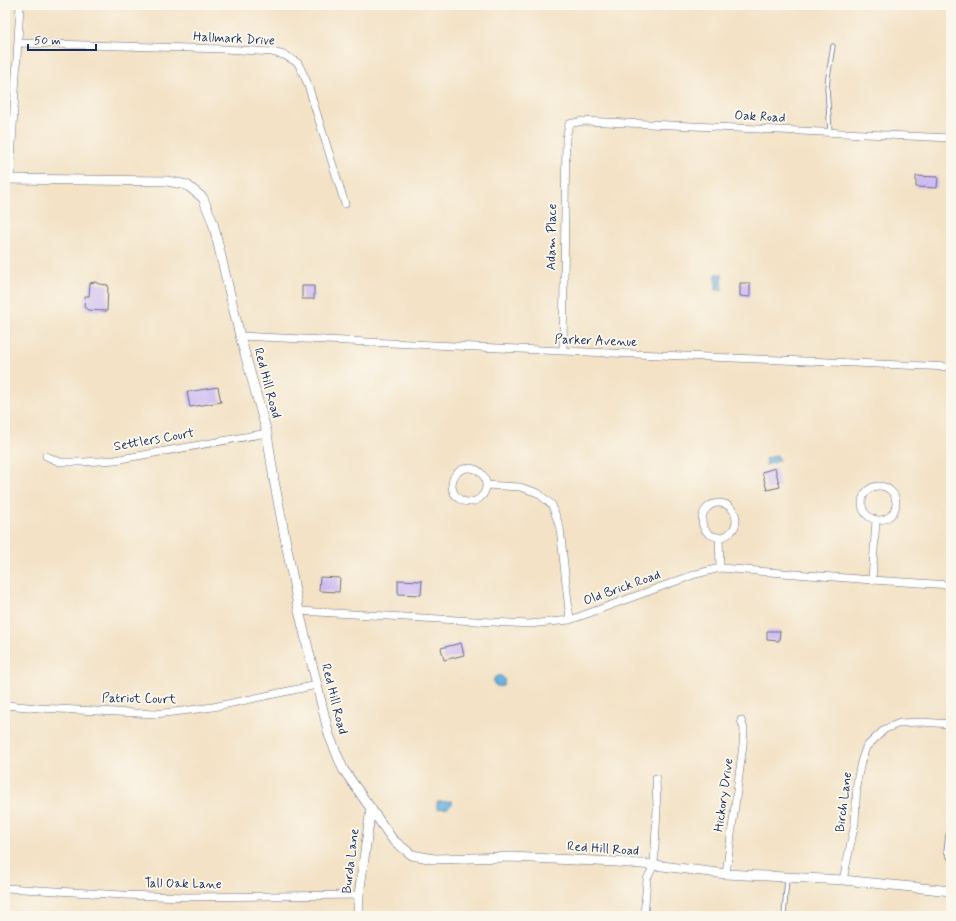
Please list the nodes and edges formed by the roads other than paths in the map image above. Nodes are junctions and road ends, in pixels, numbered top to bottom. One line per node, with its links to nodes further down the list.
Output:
1 (20, 5): 2 (street)
2 (18, 43): 7 (street); 8 (street, Hallmark Drive)
3 (833, 46): 5 (lane)
4 (569, 124): 5 (street, Oak Road); 10 (street, Adam Place)
5 (830, 132): 6 (street, Oak Road)
6 (951, 138)
7 (8, 179): 9 (street, Red Hill Road)
8 (345, 204)
9 (240, 336): 10 (street, Parker Avenue); 12 (street, Red Hill Road)
10 (562, 352): 11 (street, Parker Avenue)
11 (951, 367)
12 (267, 433): 13 (street, Settlers Court); 20 (street, Red Hill Road)
13 (46, 456)
14 (486, 485): 14 (street); 21 (street)
15 (876, 520): 15 (street); 18 (street)
16 (720, 537): 16 (street); 17 (street)
17 (720, 568): 18 (street, Old Brick Road); 21 (street, Old Brick Road)
18 (872, 580): 19 (street, Old Brick Road)
19 (951, 585)
20 (299, 611): 21 (street, Old Brick Road); 22 (street, Red Hill Road)
21 (570, 620)
22 (317, 685): 23 (street, Patriot Court); 27 (street, Red Hill Road)
23 (5, 705)
24 (741, 720): 31 (street, Hickory Drive)
25 (951, 724): 33 (street, Birch Lane)
26 (656, 778): 30 (street)
27 (371, 808): 30 (street, Red Hill Road); 36 (street, Burda Lane)
28 (948, 835): 29 (lane)
29 (951, 860)
30 (654, 865): 31 (street, Red Hill Road); 38 (street)
31 (726, 874): 32 (street, Red Hill Road)
32 (787, 877): 33 (street, Red Hill Road); 39 (lane)
33 (843, 880): 35 (street, Red Hill Road)
34 (6, 888): 36 (street, Tall Oak Lane)
35 (951, 891)
36 (359, 894): 37 (street, Burda Lane)
37 (358, 916)
38 (644, 916)
39 (784, 916)

